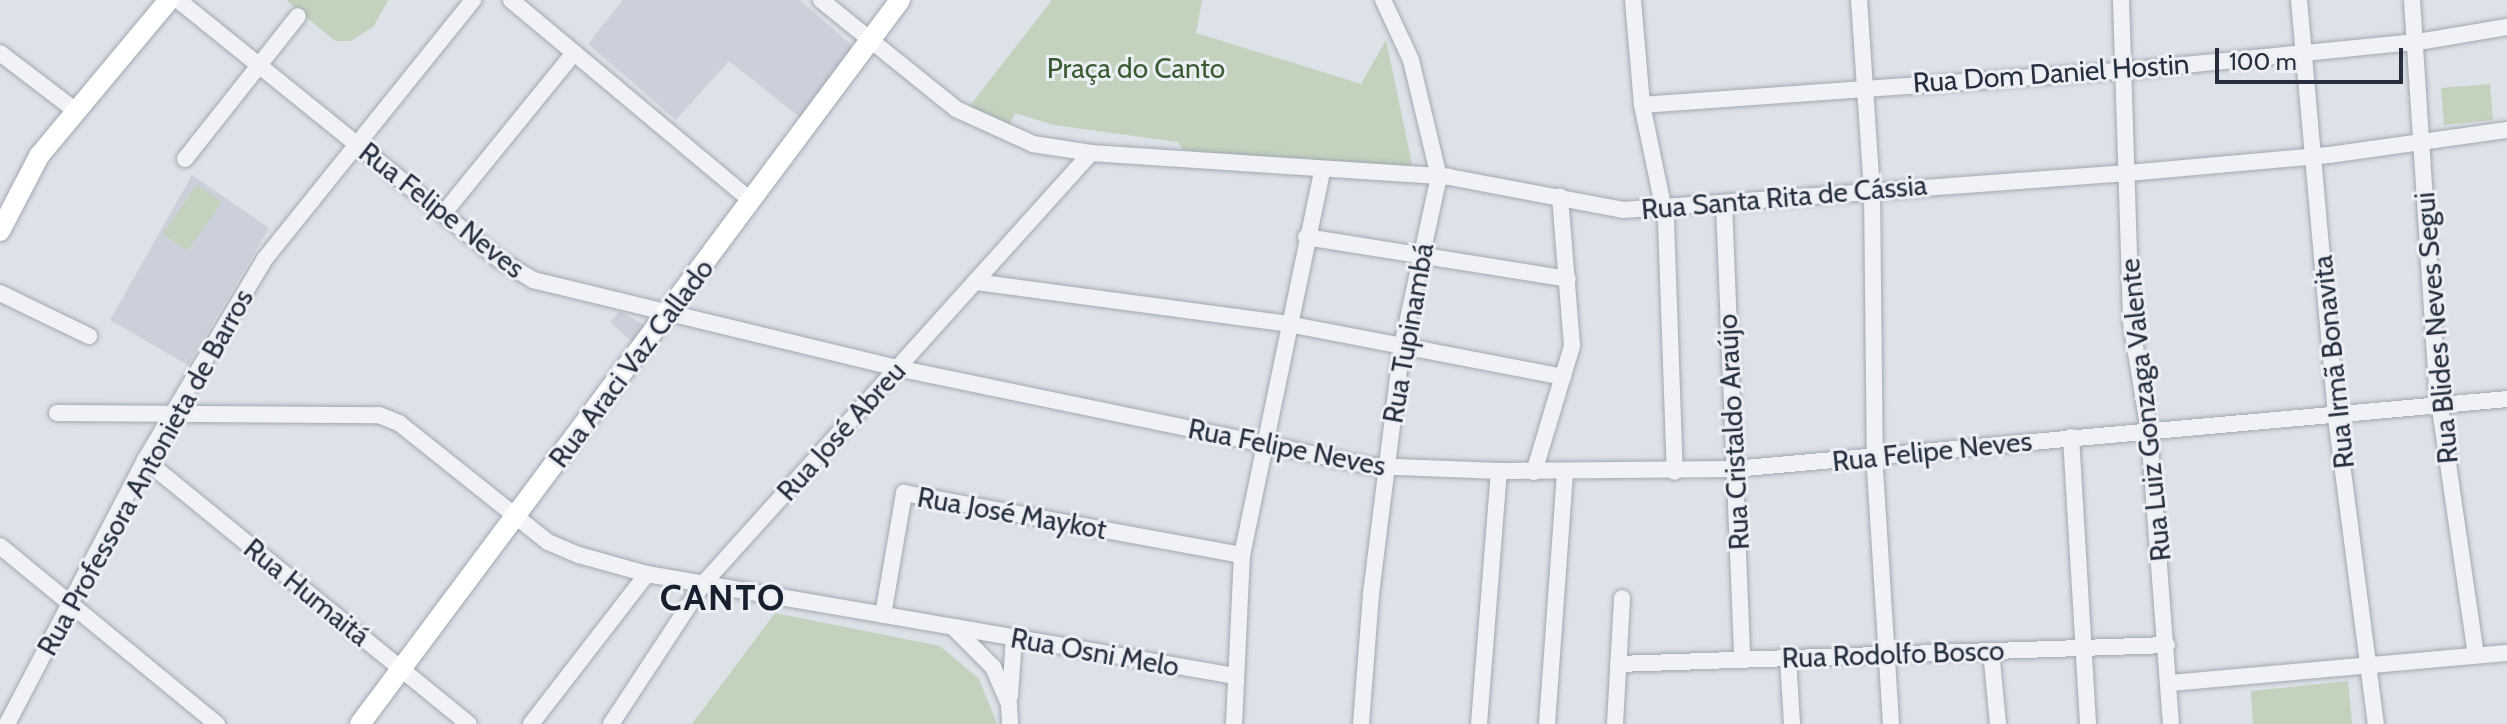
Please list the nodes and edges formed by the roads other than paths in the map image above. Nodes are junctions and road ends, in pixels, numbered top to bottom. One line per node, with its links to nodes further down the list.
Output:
1 (169, 0): 24 (main road)
2 (178, 0): 20 (street, Rua Felipe Neves)
3 (473, 0): 27 (street, Rua Professora Antonieta de Barros)
4 (511, 0): 19 (street)
5 (821, 0): 15 (street, Rua Santa Rita de Cássia)
6 (900, 0): 15 (main road, Rua Araci Vaz Callado)
7 (1383, 0): 33 (street, Rua Tupinambá)
8 (1633, 0): 23 (street)
9 (1859, 0): 22 (street)
10 (2121, 0): 21 (street, Rua Luiz Gonzaga Valente)
11 (2299, 0): 17 (street, Rua Irmã Bonavita)
12 (2412, 0): 16 (street, Rua Blides Neves Segui)
13 (298, 16): 20 (street)
14 (2507, 27): 16 (street, Rua Dom Daniel Hostin)
15 (869, 41): 28 (street, Rua Santa Rita de Cássia); 36 (main road, Rua Araci Vaz Callado)
16 (2416, 41): 17 (street, Rua Dom Daniel Hostin); 26 (street, Rua Blides Neves Segui)
17 (2304, 51): 21 (street, Rua Dom Daniel Hostin); 29 (street, Rua Irmã Bonavita)
18 (0, 53): 24 (street)
19 (574, 53): 36 (street); 39 (street)
20 (259, 65): 27 (street, Rua Felipe Neves); 30 (street)
21 (2122, 71): 22 (street, Rua Dom Daniel Hostin); 32 (street, Rua Luiz Gonzaga Valente)
22 (1864, 88): 23 (street, Rua Dom Daniel Hostin); 34 (street)
23 (1642, 105): 38 (street)
24 (76, 111): 40 (main road)
25 (2507, 130): 26 (street, Rua Santa Rita de Cássia)
26 (2424, 141): 29 (street, Rua Santa Rita de Cássia); 53 (street, Rua Blides Neves Segui)
27 (355, 143): 39 (street, Rua Felipe Neves); 54 (street, Rua Professora Antonieta de Barros)
28 (1091, 153): 31 (street, Rua Santa Rita de Cássia); 44 (street, Rua José Abreu)
29 (2310, 154): 32 (street, Rua Santa Rita de Cássia); 55 (street, Rua Irmã Bonavita)
30 (185, 159)
31 (1322, 171): 33 (street, Rua Santa Rita de Cássia); 41 (street)
32 (2128, 173): 34 (street, Rua Santa Rita de Cássia); 57 (street, Rua Luiz Gonzaga Valente)
33 (1439, 177): 35 (street, Rua Santa Rita de Cássia); 42 (street, Rua Tupinambá)
34 (1872, 189): 37 (street, Rua Santa Rita de Cássia); 60 (street)
35 (1560, 196): 38 (street, Rua Santa Rita de Cássia); 43 (street)
36 (750, 200): 46 (main road, Rua Araci Vaz Callado)
37 (1724, 204): 38 (street, Rua Santa Rita de Cássia); 63 (street, Rua Cristaldo Araújo)
38 (1661, 208): 67 (street)
39 (443, 214): 46 (street, Rua Felipe Neves)
40 (0, 231)
41 (1306, 237): 42 (street); 47 (street)
42 (1422, 252): 43 (street); 49 (street, Rua Tupinambá)
43 (1568, 279): 51 (street)
44 (975, 282): 47 (street); 50 (street, Rua José Abreu)
45 (0, 293): 48 (street)
46 (670, 313): 50 (street, Rua Felipe Neves); 68 (main road, Rua Araci Vaz Callado)
47 (1288, 324): 49 (street); 59 (street)
48 (89, 336)
49 (1402, 346): 51 (street); 62 (street, Rua Tupinambá)
50 (897, 368): 59 (street, Rua Felipe Neves); 72 (street, Rua José Abreu)
51 (1563, 377): 65 (street)
52 (2507, 399): 53 (street, Rua Felipe Neves)
53 (2442, 408): 55 (street, Rua Felipe Neves); 83 (street, Rua Blides Neves Segui)
54 (175, 411): 56 (street, Rua Osni Melo); 61 (street, Rua Professora Antonieta de Barros); 68 (street, Rua Osni Melo)
55 (2336, 412): 57 (street, Rua Felipe Neves); 86 (street, Rua Irmã Bonavita)
56 (57, 413)
57 (2149, 432): 58 (street, Rua Felipe Neves); 78 (street, Rua Luiz Gonzaga Valente)
58 (2071, 437): 60 (street, Rua Felipe Neves); 79 (street)
59 (1262, 443): 62 (street, Rua Felipe Neves); 70 (street)
60 (1875, 456): 63 (street, Rua Felipe Neves); 82 (street)
61 (145, 460): 74 (street, Rua Professora Antonieta de Barros); 88 (street, Rua Humaitá)
62 (1386, 468): 64 (street, Rua Felipe Neves); 100 (street, Rua Tupinambá)
63 (1734, 469): 67 (street, Rua Felipe Neves); 85 (street, Rua Cristaldo Araújo)
64 (1499, 471): 65 (street, Rua Felipe Neves); 101 (street)
65 (1534, 472): 66 (street, Rua Felipe Neves)
66 (1565, 472): 67 (street, Rua Felipe Neves); 102 (street)
67 (1675, 472)
68 (515, 516): 71 (street, Rua Osni Melo); 88 (main road, Rua Araci Vaz Callado)
69 (0, 546): 74 (street)
70 (1242, 555): 75 (street, Rua José Maykot); 89 (street)
71 (647, 574): 72 (street, Rua Osni Melo); 96 (street)
72 (703, 584): 75 (street, Rua Osni Melo); 97 (street, Rua José Abreu)
73 (1622, 598): 87 (street)
74 (70, 603): 92 (street, Rua Professora Antonieta de Barros); 93 (street)
75 (883, 615): 76 (street, Rua Osni Melo)
76 (953, 627): 77 (street, Rua Osni Melo); 91 (street)
77 (1014, 638): 89 (street, Rua Osni Melo); 91 (street)
78 (2167, 645): 79 (street, Rua Rodolfo Bosco); 90 (street, Rua Luiz Gonzaga Valente)
79 (2083, 647): 80 (street, Rua Rodolfo Bosco); 107 (street)
80 (1991, 651): 82 (street, Rua Rodolfo Bosco); 106 (street)
81 (2507, 653): 83 (street)
82 (1886, 655): 84 (street, Rua Rodolfo Bosco); 105 (street)
83 (2476, 655): 86 (street)
84 (1788, 658): 85 (street, Rua Rodolfo Bosco); 104 (street)
85 (1742, 660): 87 (street, Rua Rodolfo Bosco)
86 (2371, 663): 90 (street); 109 (street, Rua Irmã Bonavita)
87 (1618, 664): 103 (street)
88 (402, 669): 94 (main road, Rua Araci Vaz Callado); 95 (street, Rua Humaitá)
89 (1236, 676): 99 (street)
90 (2170, 683): 108 (street, Rua Luiz Gonzaga Valente)
91 (1009, 704): 98 (street)
92 (7, 724)
93 (217, 724)
94 (360, 724)
95 (469, 724)
96 (531, 724)
97 (611, 724)
98 (1010, 724)
99 (1234, 724)
100 (1361, 724)
101 (1479, 724)
102 (1547, 724)
103 (1615, 724)
104 (1792, 724)
105 (1891, 724)
106 (1998, 724)
107 (2088, 724)
108 (2171, 724)
109 (2376, 724)

